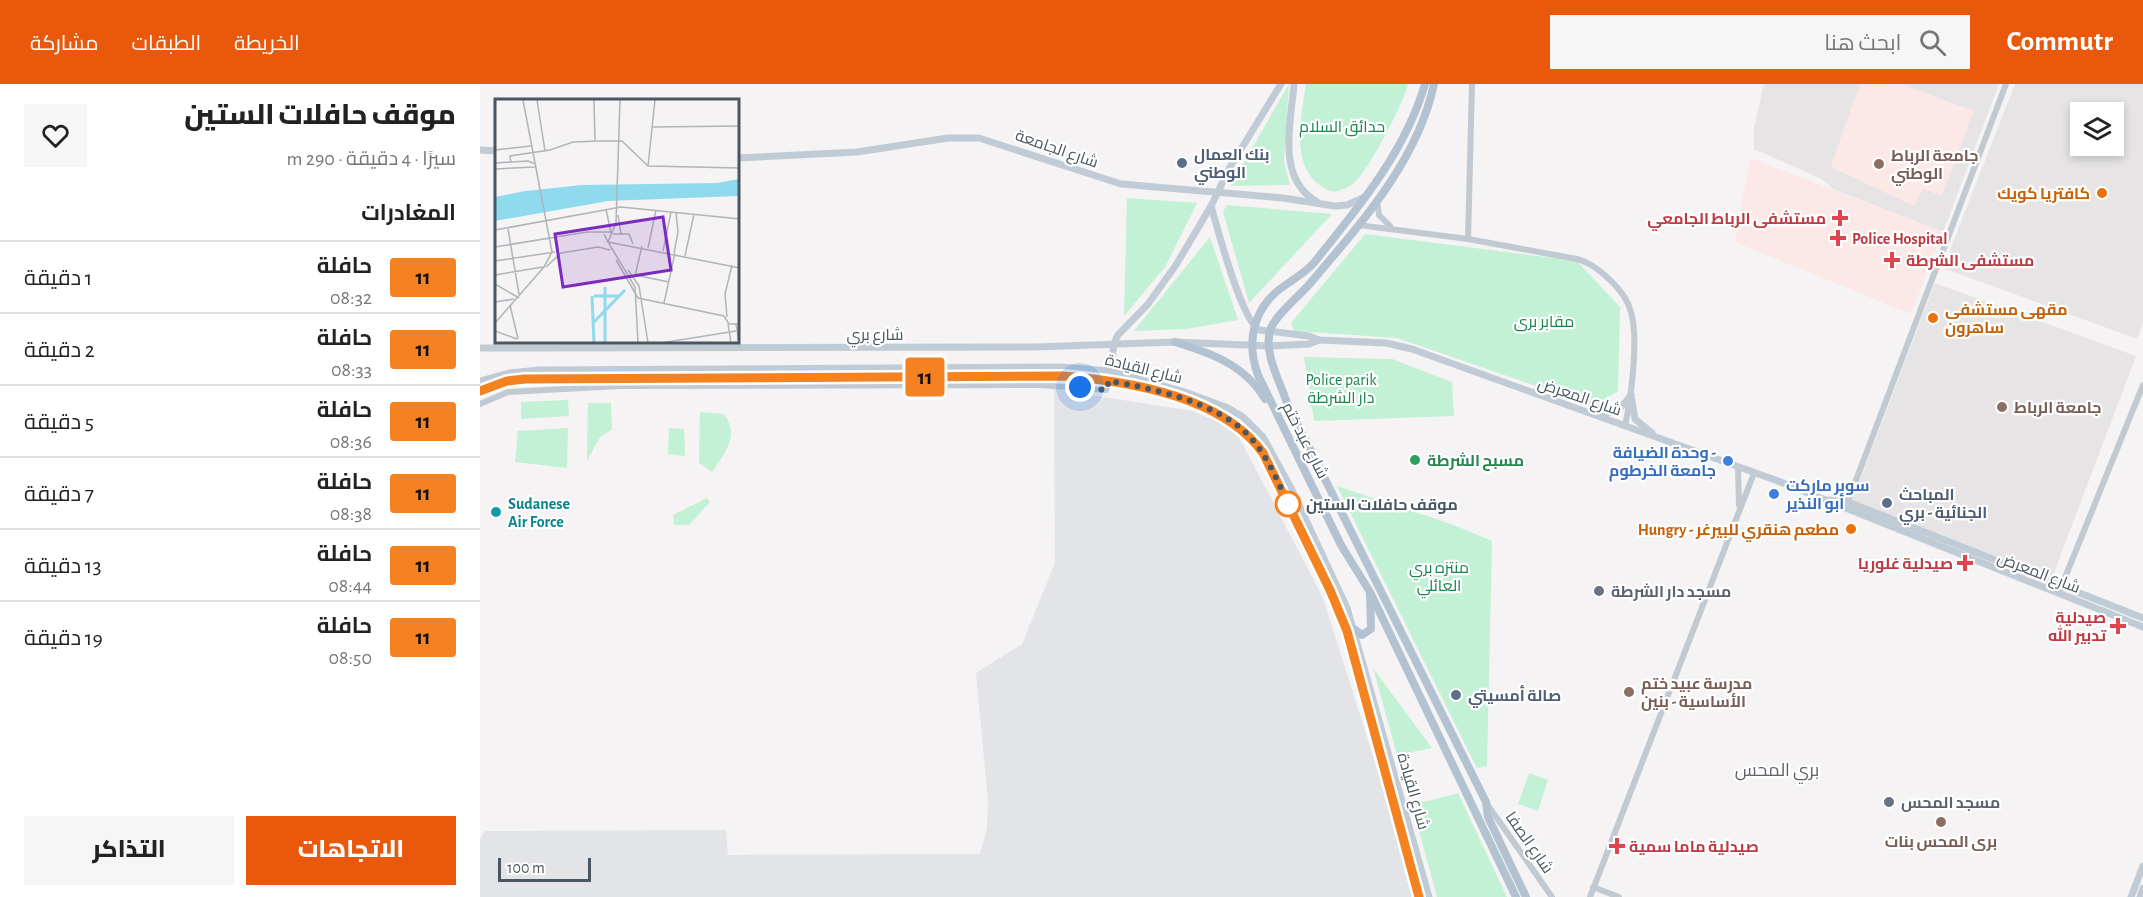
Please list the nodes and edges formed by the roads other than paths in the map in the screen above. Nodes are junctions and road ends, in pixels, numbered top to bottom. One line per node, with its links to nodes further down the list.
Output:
1 (1281, 84): 10 (main road)
2 (1294, 84): 13 (main road)
3 (1425, 84): 11 (main road, شارع عبد ختم)
4 (1434, 84): 12 (main road)
5 (1472, 84): 17 (street)
6 (2006, 84): 42 (street)
7 (480, 150): 8 (main road)
8 (495, 151)
9 (740, 158): 10 (main road, شارع الجامعة)
10 (1217, 194): 13 (main road, شارع الجامعة); 14 (main road)
11 (1365, 197): 13 (main road, شارع الجامعة); 18 (main road, شارع عبد ختم)
12 (1377, 199): 15 (main road); 16 (street)
13 (1320, 204)
14 (1211, 206): 18 (main road); 22 (main road)
15 (1358, 225): 16 (street); 19 (main road)
16 (1394, 228): 17 (street)
17 (1468, 239): 33 (street)
18 (1253, 326): 19 (main road, شارع المعرض); 23 (main road, شارع عبد ختم)
19 (1270, 333): 20 (main road, شارع المعرض); 24 (main road, شارع عبد ختم)
20 (1319, 340): 24 (main road, شارع المعرض); 35 (main road, شارع المعرض)
21 (1175, 342): 22 (main road, شارع بري); 23 (main road, شارع بري); 36 (main road)
22 (1114, 343): 25 (main road, شارع بري); 27 (main road)
23 (1251, 344): 24 (main road, شارع بري); 36 (main road, شارع عبد ختم)
24 (1269, 346): 52 (main road, شارع عبد ختم)
25 (480, 348)
26 (648, 368): 27 (main road, شارع القيادة); 28 (main road, شارع القيادة); 30 (street)
27 (1110, 371): 29 (main road); 49 (main road, شارع القيادة)
28 (480, 381)
29 (1109, 381): 30 (main road, شارع القيادة); 30 (street, شارع القيادة); 51 (main road, شارع القيادة)
30 (648, 382): 32 (main road, شارع القيادة); 34 (street, شارع القيادة)
31 (2143, 385): 45 (street)
32 (480, 392)
33 (1631, 395): 35 (main road); 37 (street); 38 (main road)
34 (480, 404)
35 (1593, 415): 37 (main road, شارع المعرض)
36 (1280, 418): 46 (main road, شارع عبد ختم)
37 (1625, 426): 38 (main road, شارع المعرض)
38 (1662, 439): 39 (main road, شارع المعرض)
39 (1738, 468): 40 (main road, شارع المعرض); 43 (street)
40 (1754, 473): 41 (main road, شارع المعرض); 43 (street)
41 (1827, 500): 42 (main road, شارع المعرض); 44 (main road, شارع المعرض)
42 (1848, 502): 44 (street); 45 (main road, شارع المعرض)
43 (1740, 509): 55 (street)
44 (1845, 510): 45 (main road, شارع المعرض)
45 (2060, 590): 47 (main road, شارع المعرض); 48 (main road, شارع المعرض)
46 (1370, 592): 49 (main road); 59 (main road, شارع عبد ختم)
47 (2143, 618)
48 (2143, 627)
49 (1354, 629): 50 (main road, شارع القيادة)
50 (1402, 798): 51 (main road); 58 (main road, شارع القيادة)
51 (1392, 801): 57 (main road, شارع القيادة)
52 (1486, 802): 56 (street, شارع الصفا); 60 (main road, شارع عبد ختم)
53 (2143, 866): 63 (main road)
54 (2143, 888): 64 (main road)
55 (1592, 892): 61 (street); 62 (street)
56 (1553, 896)
57 (1419, 897)
58 (1429, 897)
59 (1516, 897)
60 (1526, 897)
61 (1585, 897)
62 (1619, 897)
63 (2132, 897)
64 (2139, 897)

